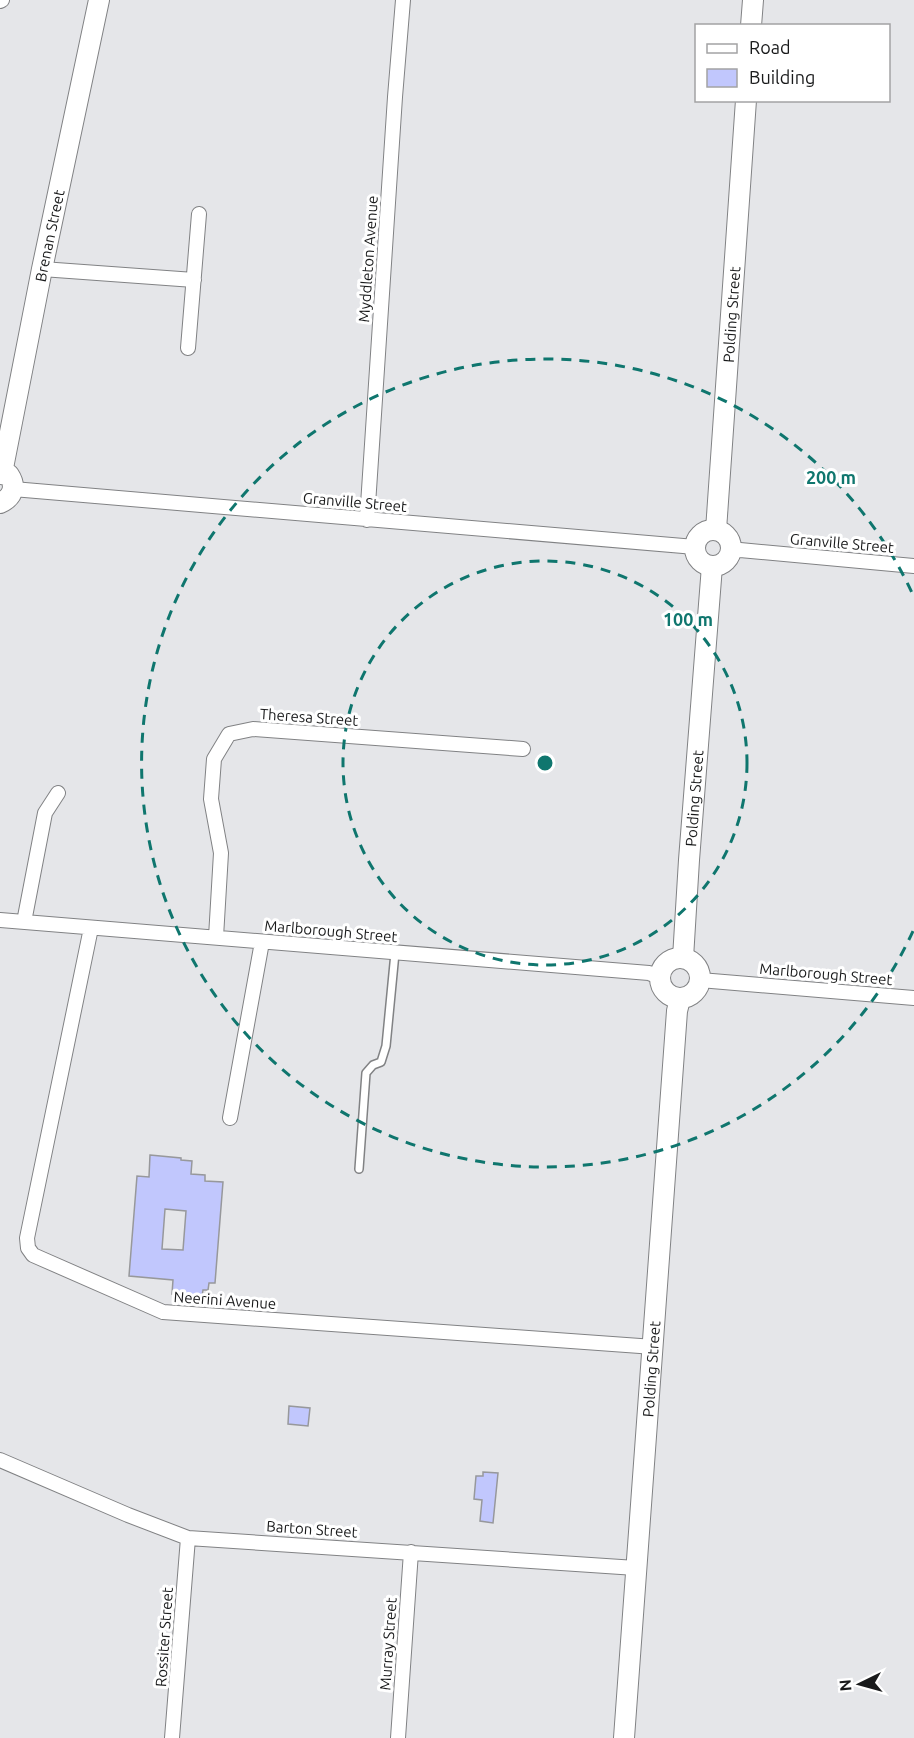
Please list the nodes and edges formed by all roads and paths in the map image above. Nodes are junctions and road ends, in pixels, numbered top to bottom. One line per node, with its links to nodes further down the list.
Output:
1 (99, 0): 7 (main road, Brenan Street)
2 (403, 0): 11 (street, Myddleton Avenue)
3 (753, 0): 4 (main road)
4 (751, 24)
5 (746, 102): 12 (main road, Polding Street)
6 (200, 214): 8 (street)
7 (42, 269): 8 (street); 10 (main road, Brenan Street)
8 (194, 280): 9 (street)
9 (189, 348)
10 (4, 485): 11 (street, Granville Street)
11 (367, 519): 13 (street, Granville Street)
12 (716, 530): 13 (main road); 14 (main road)
13 (695, 547): 15 (main road)
14 (730, 551): 15 (main road); 16 (street, Granville Street)
15 (712, 566): 25 (main road, Polding Street)
16 (914, 566)
17 (523, 749): 22 (street, Theresa Street)
18 (58, 792): 20 (street)
19 (0, 920): 20 (street, Marlborough Street)
20 (24, 922): 21 (street, Marlborough Street)
21 (91, 928): 22 (street, Marlborough Street); 32 (street, Neerini Avenue)
22 (216, 938): 23 (street, Marlborough Street)
23 (262, 942): 24 (street, Marlborough Street); 30 (street)
24 (395, 952): 26 (street, Marlborough Street); 31 (lane)
25 (683, 958): 26 (main road); 27 (main road)
26 (659, 977): 29 (main road)
27 (700, 980): 28 (street, Marlborough Street); 29 (main road)
28 (914, 998)
29 (680, 999): 32 (main road, Polding Street)
30 (231, 1118)
31 (359, 1169)
32 (654, 1347): 36 (main road, Polding Street)
33 (0, 1460): 34 (street, Barton Street)
34 (188, 1538): 35 (street, Barton Street); 37 (street, Rossiter Street)
35 (411, 1552): 36 (street, Barton Street); 38 (street, Murray Street)
36 (636, 1569): 39 (main road, Polding Street)
37 (172, 1738)
38 (398, 1738)
39 (624, 1738)

